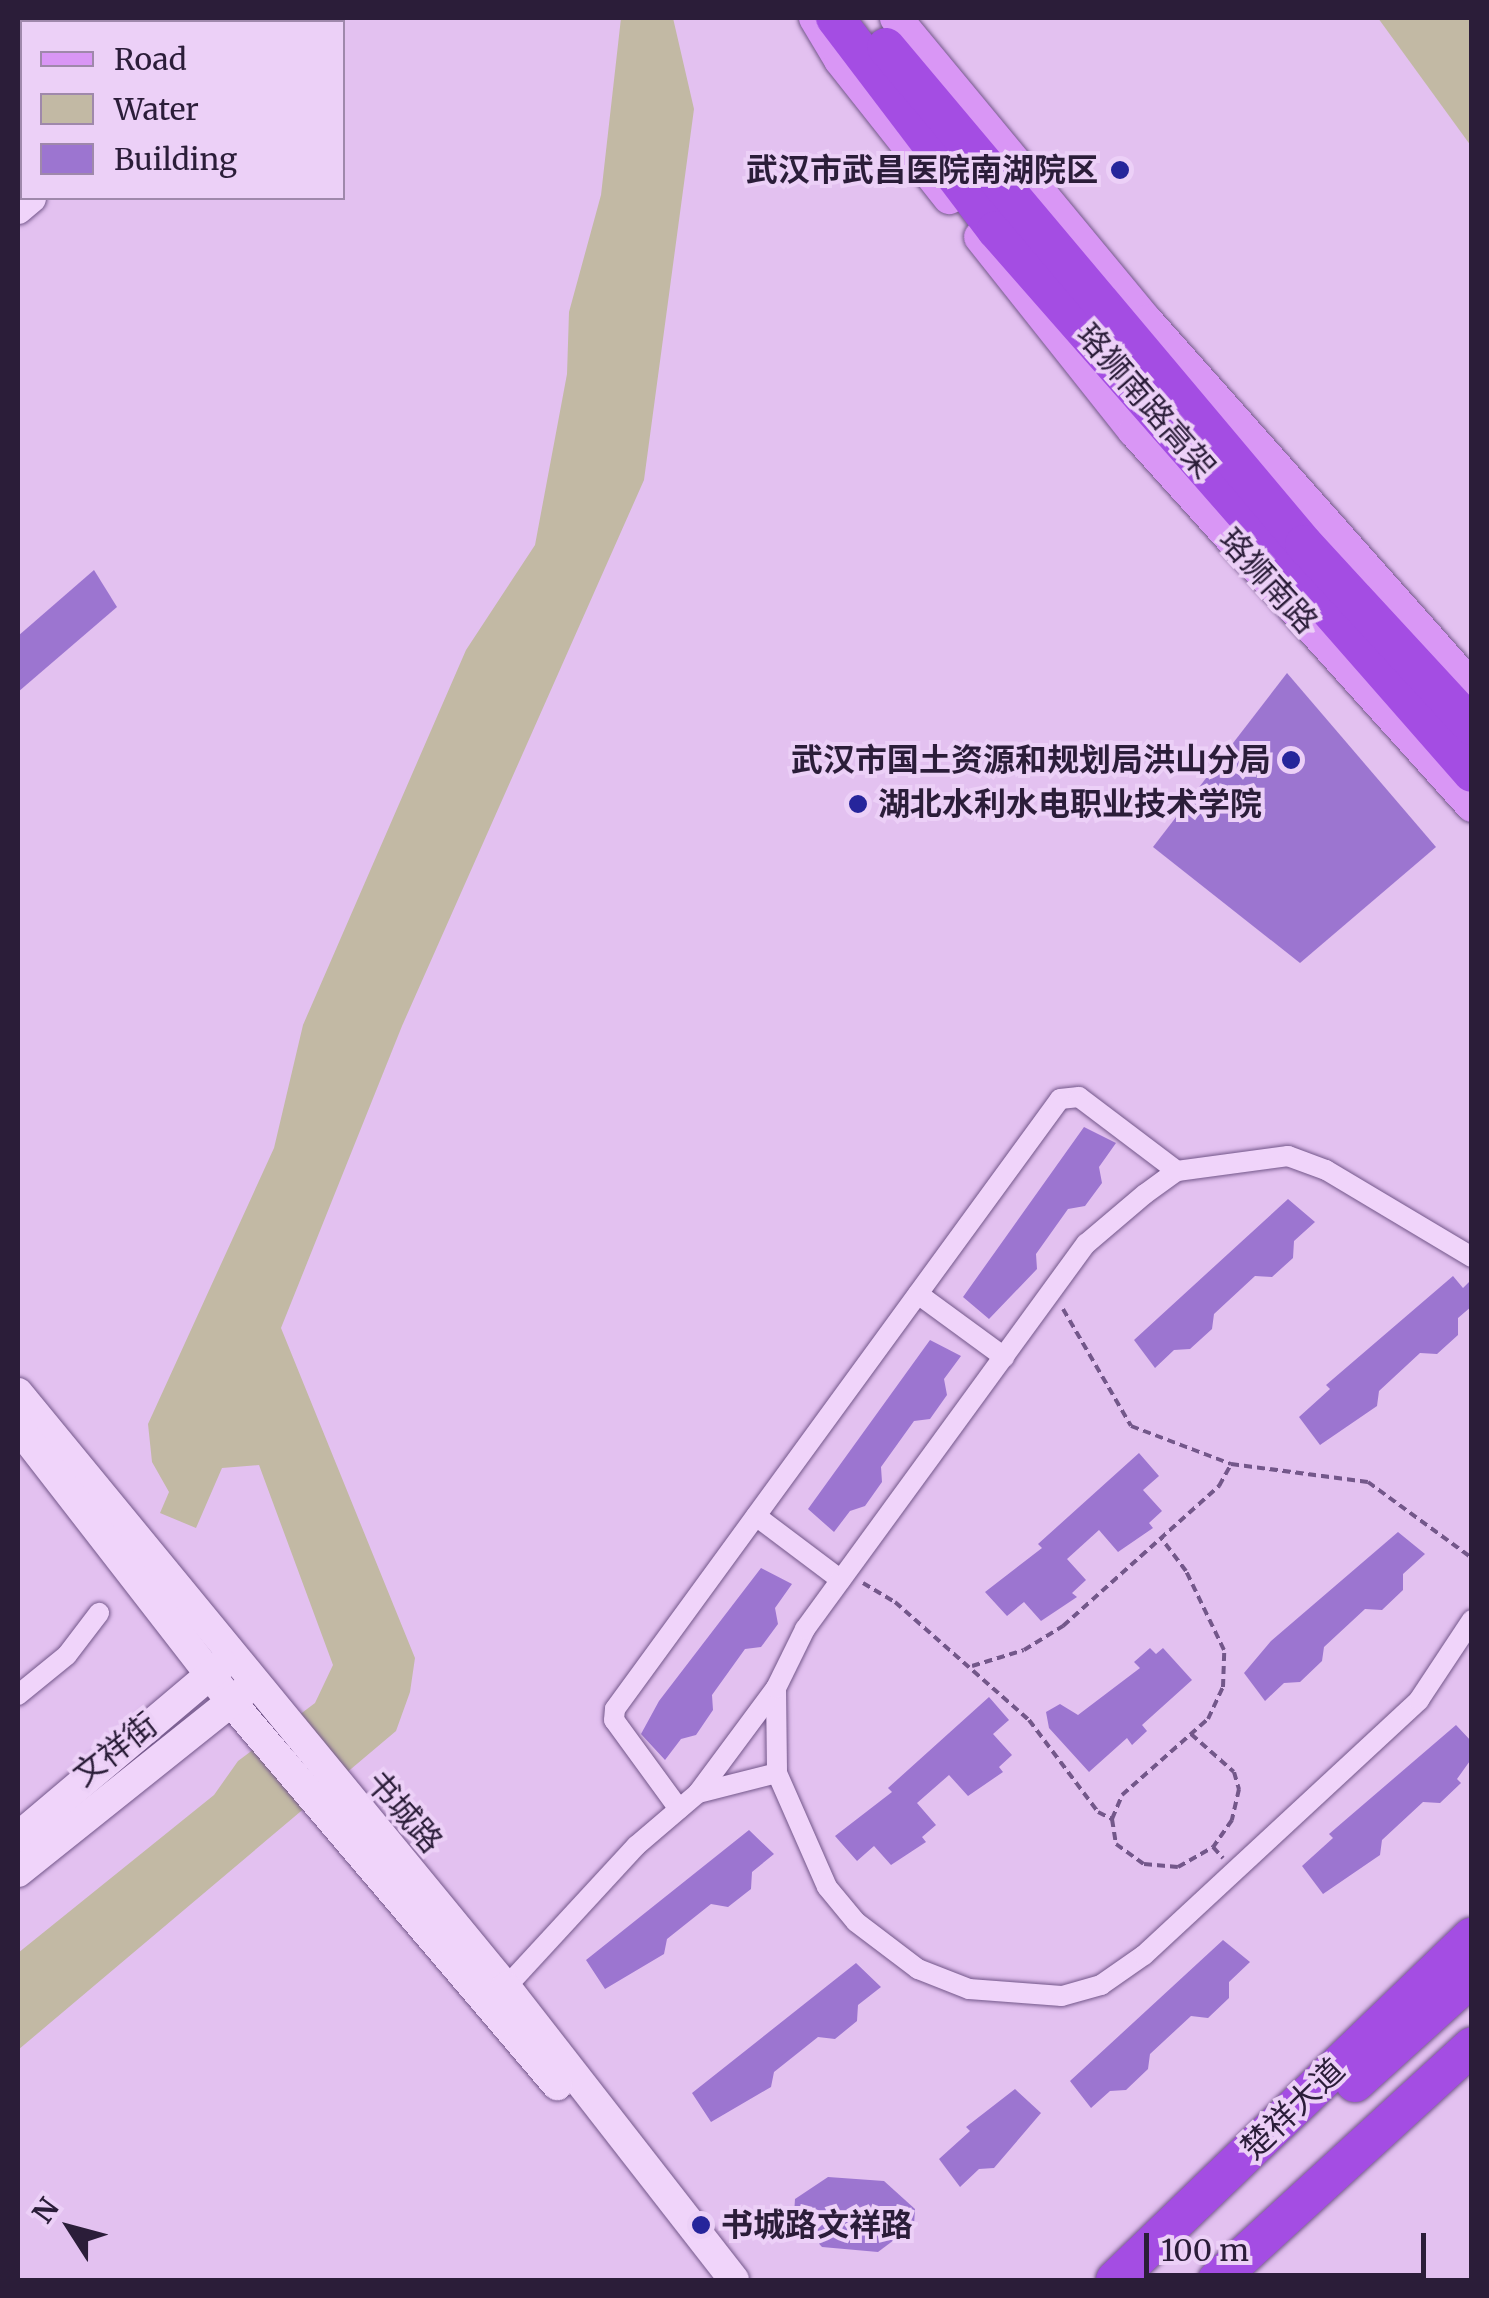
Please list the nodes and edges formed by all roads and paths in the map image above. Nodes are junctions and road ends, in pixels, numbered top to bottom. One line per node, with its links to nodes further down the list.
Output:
1 (815, 18): 10 (main road, 珞狮南路)
2 (835, 18): 5 (highway, 珞狮南路高架)
3 (866, 18): 5 (highway, 珞狮南路高架)
4 (896, 18): 6 (main road)
5 (1391, 660): 7 (highway); 8 (highway, 珞狮南路高架); 9 (highway, 珞狮南路高架); 10 (highway)
6 (1472, 687)
7 (1472, 700)
8 (1472, 726)
9 (1472, 773)
10 (1472, 804)
11 (1177, 1171): 12 (street); 13 (street); 14 (street)
12 (1472, 1257)
13 (1052, 1291): 15 (street); 18 (path)
14 (918, 1294): 15 (street); 19 (street)
15 (1004, 1357): 22 (street)
16 (18, 1393): 25 (main road, 书城路)
17 (18, 1427): 25 (main road, 书城路)
18 (1231, 1464): 20 (path); 21 (path)
19 (756, 1516): 22 (street); 36 (street)
20 (1162, 1538): 26 (path); 32 (path)
21 (1472, 1558)
22 (844, 1576): 26 (path); 28 (street)
23 (98, 1613): 29 (street)
24 (1472, 1620): 40 (street)
25 (222, 1666): 27 (main road, 书城路); 30 (main road, 书城路); 38 (main road, 文祥街)
26 (970, 1667): 37 (path)
27 (254, 1682): 30 (main road, 文祥街); 31 (main road, 书城路)
28 (776, 1688): 33 (street); 34 (street)
29 (18, 1696)
30 (232, 1703): 31 (main road, 书城路); 41 (main road, 文祥街)
31 (268, 1725): 35 (main road, 书城路)
32 (1191, 1734): 37 (path); 39 (path)
33 (778, 1773): 34 (street); 40 (street)
34 (698, 1793): 36 (street)
35 (327, 1797): 45 (main road, 书城路); 49 (main road, 书城路)
36 (679, 1809): 45 (street)
37 (1112, 1819): 39 (path)
38 (18, 1837)
39 (1213, 1847): 40 (path)
40 (1234, 1871)
41 (18, 1872)
42 (1472, 1937): 51 (highway, 楚祥大道)
43 (1472, 1957): 48 (highway)
44 (1472, 1977): 48 (highway)
45 (506, 1987): 50 (main road, 书城路)
46 (1472, 2046): 53 (highway)
47 (1472, 2063): 54 (highway)
48 (1355, 2083): 52 (highway)
49 (710, 2280)
50 (734, 2280)
51 (1114, 2280)
52 (1146, 2280)
53 (1217, 2280)
54 (1244, 2280)

